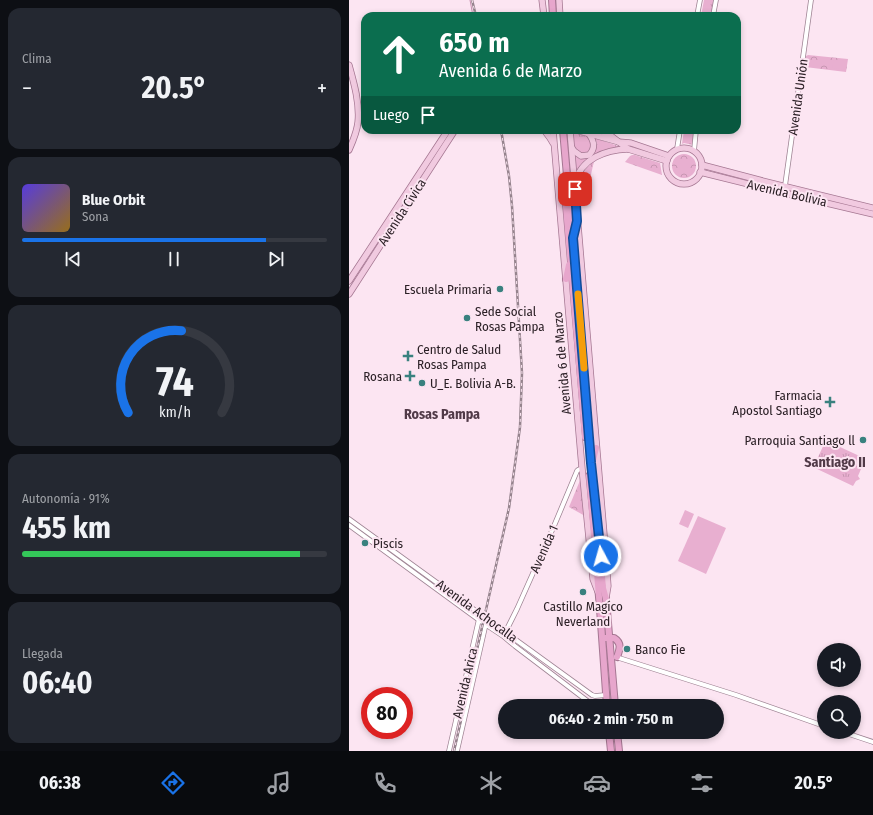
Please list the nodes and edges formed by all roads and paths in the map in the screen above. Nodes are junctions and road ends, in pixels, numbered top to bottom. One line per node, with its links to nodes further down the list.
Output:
1 (542, 0): 8 (main road)
2 (548, 0): 9 (highway)
3 (552, 0): 10 (highway)
4 (559, 0): 11 (main road)
5 (700, 0): 12 (street)
6 (716, 0): 13 (street)
7 (811, 0): 36 (street, Avenida Unión)
8 (544, 12)
9 (549, 12)
10 (553, 12)
11 (560, 12)
12 (698, 12)
13 (714, 12)
14 (349, 65): 31 (main road)
15 (445, 134): 45 (main road, Avenida Cívica)
16 (452, 134): 46 (main road, Avenida Cívica)
17 (547, 134): 28 (main road)
18 (553, 134): 28 (main road, Avenida 6 de Marzo)
19 (559, 134): 43 (highway, Avenida 6 de Marzo)
20 (563, 134): 42 (highway, Avenida 6 de Marzo)
21 (570, 134): 27 (main road, Avenida 6 de Marzo)
22 (589, 134): 26 (main road); 27 (main road)
23 (607, 134): 26 (main road)
24 (679, 134): 30 (street)
25 (696, 134): 32 (street)
26 (619, 142): 29 (main road); 33 (main road)
27 (571, 147): 37 (main road, Avenida 6 de Marzo)
28 (555, 148): 44 (main road, Avenida 6 de Marzo)
29 (628, 149): 33 (main road); 37 (main road)
30 (677, 149): 32 (main road); 33 (main road)
31 (349, 150)
32 (694, 151): 34 (main road)
33 (668, 158): 35 (main road)
34 (702, 166): 35 (main road); 36 (main road, Avenida Bolivia)
35 (700, 172): 38 (main road, Avenida Bolivia)
36 (785, 186): 38 (street, Avenida Unión); 39 (main road, Avenida Bolivia)
37 (575, 189): 41 (main road, Avenida 6 de Marzo)
38 (784, 193): 40 (main road, Avenida Bolivia)
39 (873, 208)
40 (873, 214)
41 (577, 221): 42 (highway); 47 (main road, Avenida 6 de Marzo)
42 (573, 238): 48 (highway, Avenida 6 de Marzo)
43 (570, 258): 44 (highway); 52 (highway, Avenida 6 de Marzo)
44 (566, 279): 49 (main road, Avenida 6 de Marzo)
45 (349, 281)
46 (349, 294)
47 (597, 448): 48 (highway); 53 (main road, Avenida 6 de Marzo)
48 (591, 463): 53 (highway, Avenida 6 de Marzo)
49 (582, 468): 52 (main road, Avenida 6 de Marzo); 58 (street, Avenida 1)
50 (349, 519): 54 (street, Avenida Achocalla)
51 (349, 525): 56 (street, Avenida Achocalla)
52 (598, 594): 60 (highway, Avenida 6 de Marzo)
53 (606, 599): 61 (highway, Avenida 6 de Marzo)
54 (481, 615): 55 (street, Avenida Achocalla); 56 (street, Avenida Arica)
55 (487, 618): 57 (street, Avenida Arica); 58 (street, Avenida Achocalla)
56 (479, 620): 57 (street, Avenida Achocalla); 72 (street, Avenida Arica)
57 (485, 624): 59 (street, Avenida Achocalla); 73 (street, Avenida Arica)
58 (506, 631): 59 (street, Avenida 1); 63 (street, Avenida Achocalla)
59 (503, 636): 64 (street, Avenida Achocalla)
60 (602, 638): 61 (highway); 63 (highway, Avenida 6 de Marzo)
61 (609, 638): 62 (highway, Avenida 6 de Marzo); 62 (highway)
62 (614, 657): 66 (highway, Avenida 6 de Marzo); 67 (street)
63 (606, 695): 65 (highway, Avenida 6 de Marzo)
64 (585, 699)
65 (606, 699)
66 (615, 699)
67 (817, 724)
68 (861, 738): 71 (street)
69 (610, 739): 74 (highway)
70 (618, 739): 75 (highway)
71 (873, 742)
72 (449, 751)
73 (457, 751)
74 (611, 751)
75 (619, 751)

